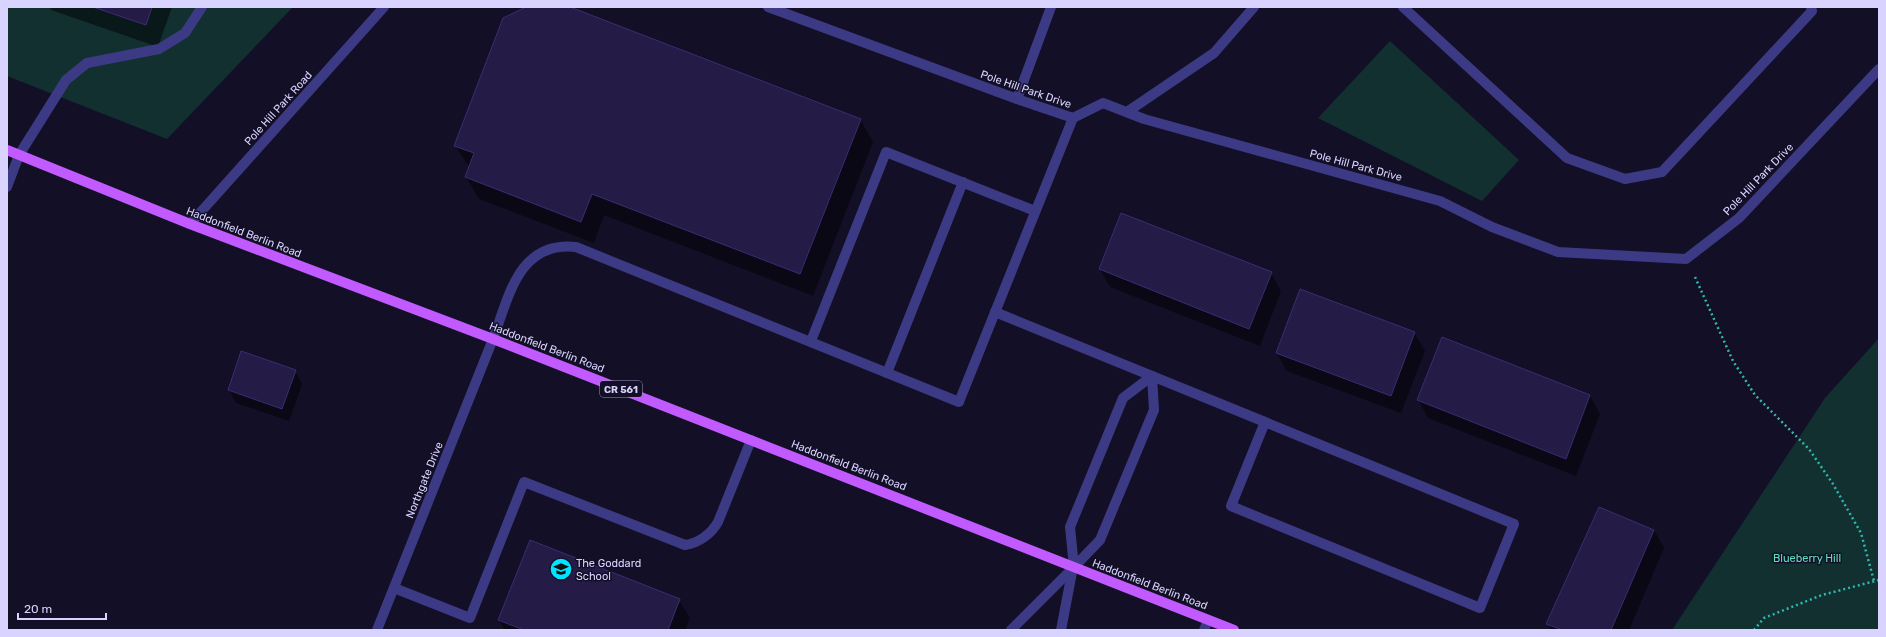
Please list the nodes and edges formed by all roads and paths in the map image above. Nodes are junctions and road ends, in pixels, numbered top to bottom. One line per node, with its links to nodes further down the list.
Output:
1 (202, 7): 13 (street)
2 (384, 7): 17 (street, Pole Hill Park Road)
3 (768, 7): 9 (street, Pole Hill Park Drive)
4 (1052, 7): 9 (street)
5 (1254, 7): 10 (street)
6 (1403, 7): 7 (street)
7 (1811, 9)
8 (1879, 69): 18 (street, Pole Hill Park Drive)
9 (1017, 100): 11 (street, Pole Hill Park Drive)
10 (1127, 112): 11 (street, Pole Hill Park Drive); 18 (street, Pole Hill Park Drive)
11 (1072, 118): 16 (street)
12 (7, 150): 13 (main road, Haddonfield Berlin Road / CR 561)
13 (19, 155): 15 (street); 17 (main road, Haddonfield Berlin Road / CR 561)
14 (963, 182): 16 (street); 21 (street); 22 (street)
15 (7, 187)
16 (1035, 211): 19 (street)
17 (190, 224): 20 (main road, Haddonfield Berlin Road / CR 561)
18 (1686, 259): 28 (path)
19 (995, 312): 22 (street, Northgate Drive); 23 (street)
20 (493, 339): 21 (street, Northgate Drive); 25 (main road, Haddonfield Berlin Road / CR 561); 29 (street, Northgate Drive)
21 (811, 341): 22 (street, Northgate Drive)
22 (887, 373)
23 (1152, 376): 24 (street); 26 (street); 26 (street)
24 (1265, 422): 24 (street)
25 (751, 440): 26 (main road, Haddonfield Berlin Road / CR 561); 29 (street)
26 (1074, 567): 30 (main road, Haddonfield Berlin Road / CR 561); 32 (street); 33 (street)
27 (1879, 580): 28 (path)
28 (1874, 581): 36 (path)
29 (394, 588): 31 (street, Northgate Drive)
30 (1208, 620): 34 (street); 35 (main road, Haddonfield Berlin Road / CR 561)
31 (377, 630)
32 (1011, 630)
33 (1061, 630)
34 (1204, 630)
35 (1234, 630)
36 (1754, 630)

